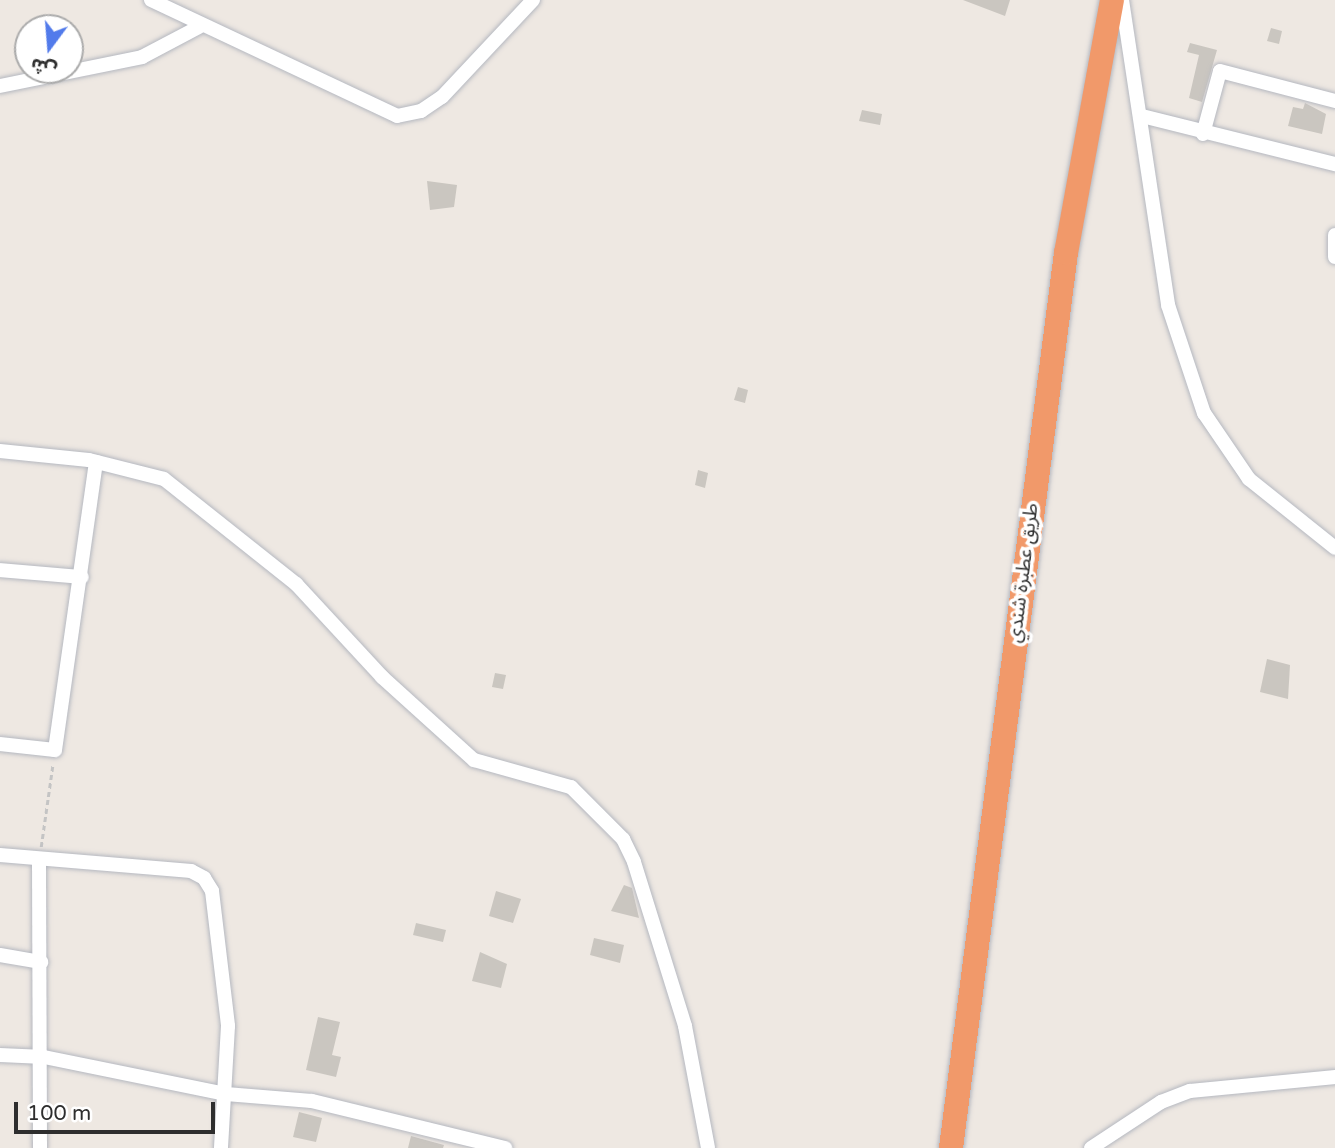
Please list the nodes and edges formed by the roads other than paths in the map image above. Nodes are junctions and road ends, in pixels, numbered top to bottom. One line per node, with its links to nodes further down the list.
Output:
1 (151, 0): 5 (street)
2 (533, 0): 5 (street)
3 (1112, 0): 31 (highway, طريق عطبرة شندي)
4 (1122, 0): 8 (street)
5 (199, 27): 6 (street)
6 (0, 86)
7 (1335, 101): 9 (street)
8 (1142, 116): 9 (street); 15 (street)
9 (1203, 134): 10 (street)
10 (1335, 164)
11 (1335, 236): 12 (street)
12 (1335, 257)
13 (0, 451): 14 (street)
14 (96, 462): 17 (street); 30 (street)
15 (1335, 548)
16 (0, 570): 17 (street)
17 (82, 577): 18 (street)
18 (0, 744)
19 (0, 855): 20 (street)
20 (39, 861): 22 (street); 26 (street)
21 (0, 955): 22 (street)
22 (41, 962): 24 (street)
23 (0, 1055): 24 (street)
24 (44, 1057): 26 (street); 27 (street)
25 (1335, 1077): 32 (street)
26 (226, 1094): 28 (street); 29 (street)
27 (40, 1148)
28 (221, 1148)
29 (505, 1148)
30 (708, 1148)
31 (951, 1148)
32 (1091, 1148)

